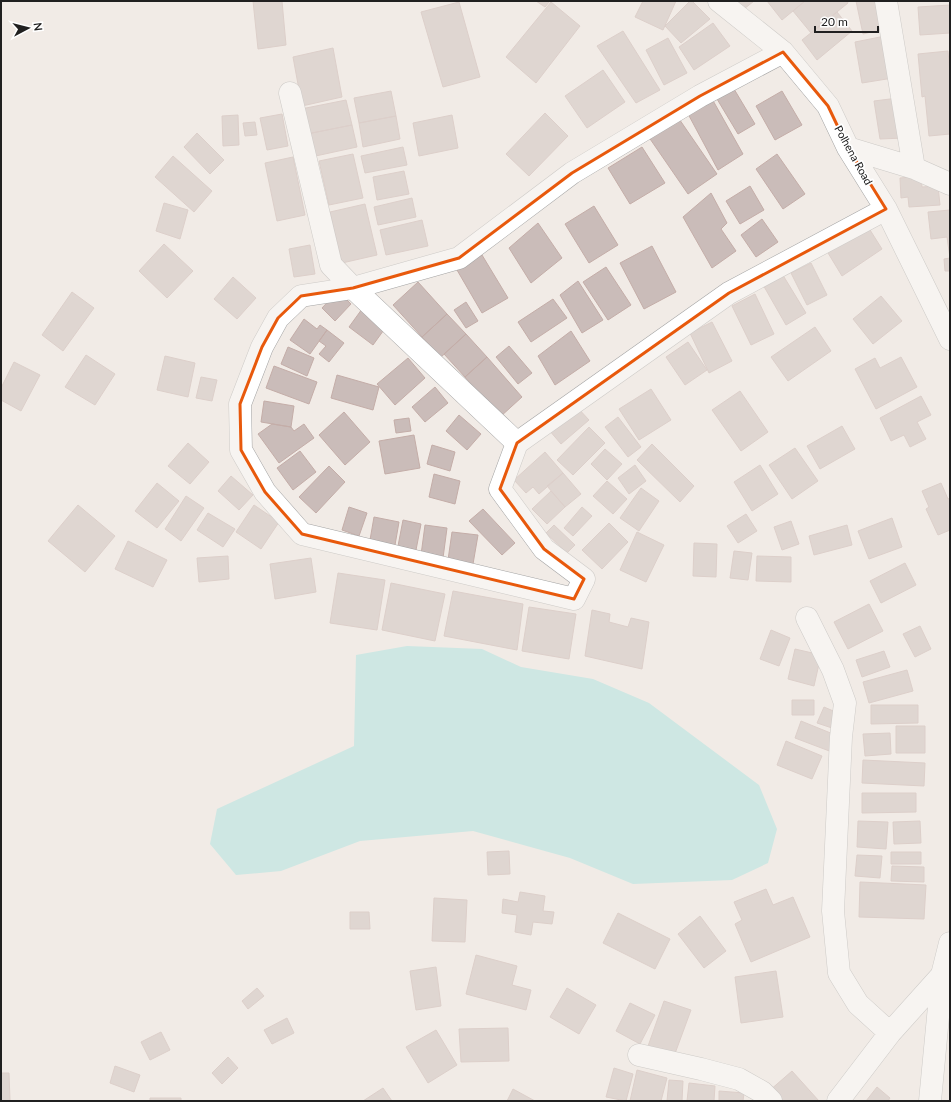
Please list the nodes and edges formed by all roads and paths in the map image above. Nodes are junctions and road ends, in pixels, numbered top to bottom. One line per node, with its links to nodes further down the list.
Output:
1 (719, 1): 3 (street, Polhena Road)
2 (886, 1): 6 (street)
3 (783, 52): 5 (street, Polhena Road); 9 (street)
4 (290, 93): 9 (street)
5 (848, 148): 6 (street); 8 (street, Polhena Road)
6 (914, 168): 7 (street)
7 (950, 184)
8 (886, 209): 10 (street, Polhena Road); 11 (street)
9 (353, 288): 11 (street); 11 (street)
10 (950, 339)
11 (517, 443)
12 (807, 618): 15 (street)
13 (950, 943): 14 (street)
14 (942, 975): 15 (street); 19 (street)
15 (890, 1033): 18 (street)
16 (639, 1055): 17 (street)
17 (771, 1101)
18 (838, 1101)
19 (930, 1101)

